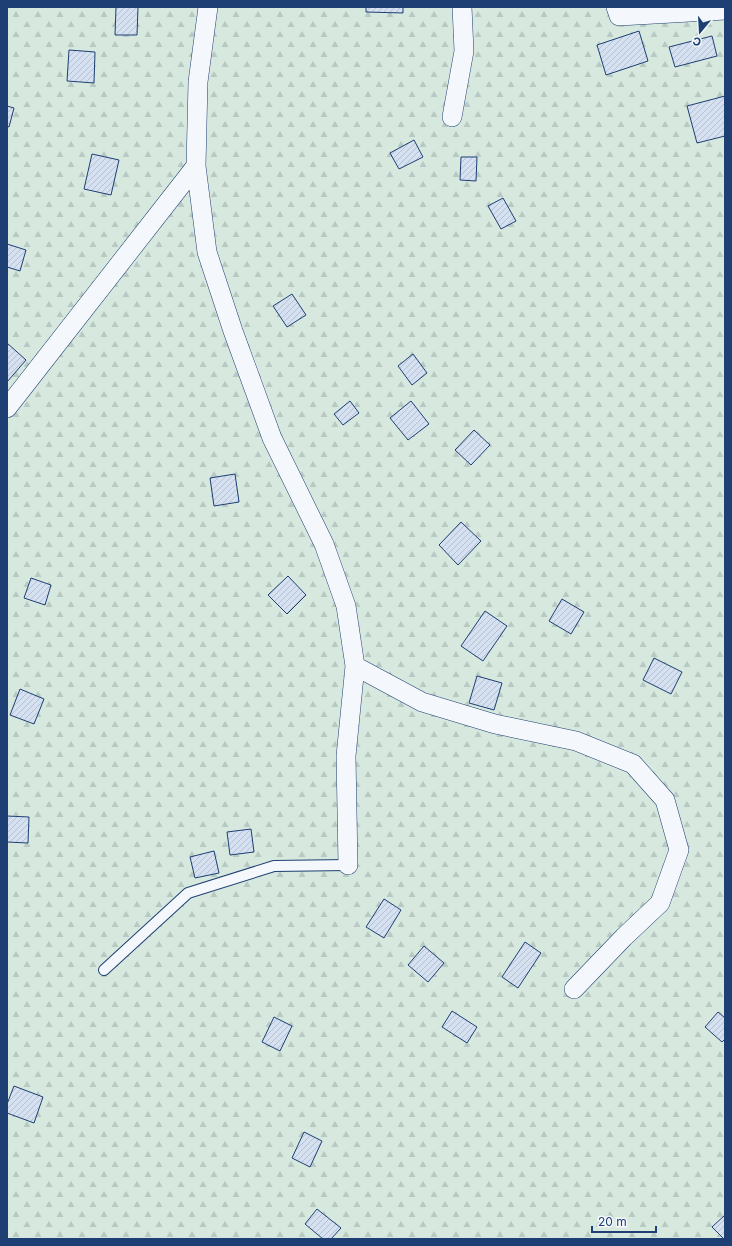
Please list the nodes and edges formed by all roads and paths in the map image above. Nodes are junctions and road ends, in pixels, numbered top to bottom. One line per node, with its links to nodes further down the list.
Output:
1 (208, 7): 6 (street)
2 (462, 7): 5 (street)
3 (616, 7): 4 (street)
4 (725, 10)
5 (452, 117)
6 (196, 166): 7 (street); 8 (street)
7 (7, 408)
8 (355, 666): 9 (street); 11 (street)
9 (348, 865): 10 (lane)
10 (104, 970)
11 (574, 989)

